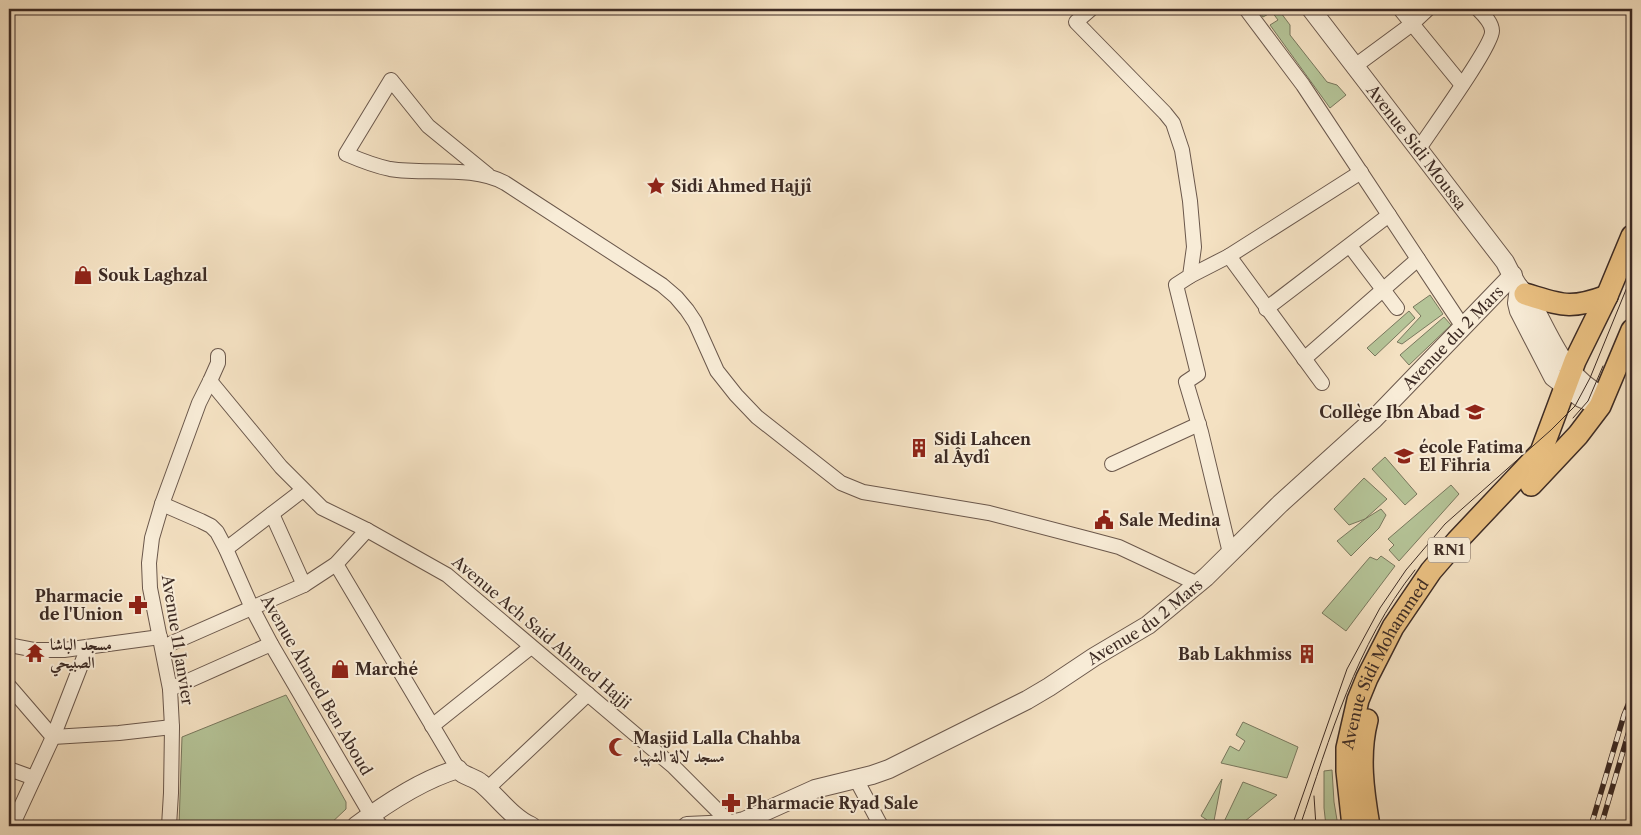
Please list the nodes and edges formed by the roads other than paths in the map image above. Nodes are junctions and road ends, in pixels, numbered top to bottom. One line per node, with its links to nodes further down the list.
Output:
1 (1091, 9): 18 (street)
2 (1246, 9): 11 (street)
3 (1311, 9): 8 (street, Avenue Sidi Moussa)
4 (1400, 9): 7 (street)
5 (1428, 9): 7 (street)
6 (1478, 9): 9 (street)
7 (1412, 24): 8 (street); 9 (street)
8 (1355, 66): 10 (street, Avenue Sidi Moussa)
9 (1462, 86): 10 (street)
10 (1418, 150): 19 (street, Avenue Sidi Moussa)
11 (1360, 172): 13 (street); 16 (street)
12 (488, 175): 12 (street); 41 (street)
13 (1389, 216): 15 (street); 17 (street)
14 (1632, 236): 21 (main road, Avenue Sidi Mohammed / RN1)
15 (1350, 246): 20 (street); 23 (street)
16 (1229, 256): 18 (street); 23 (street)
17 (1418, 259): 20 (street); 24 (street)
18 (1190, 276): 32 (street)
19 (1519, 285): 21 (main road); 24 (street, Avenue du 2 Mars); 28 (street, Avenue Sidi Moussa)
20 (1383, 289): 22 (street); 27 (street)
21 (1607, 296): 28 (main road, Avenue Sidi Mohammed / RN1)
22 (1397, 308)
23 (1266, 309): 27 (street)
24 (1463, 327): 39 (street, Avenue du 2 Mars)
25 (1632, 330): 31 (main road, Avenue Sidi Mohammed / RN1)
26 (218, 356): 29 (street, Avenue 11 Janvier)
27 (1304, 359): 30 (street)
28 (1563, 379): 31 (street, Avenue Sidi Moussa); 68 (main road, Avenue Sidi Mohammed / RN1)
29 (210, 381): 34 (street, Avenue Ach Said Ahmed Hajji); 35 (street, Avenue 11 Janvier)
30 (1322, 383)
31 (1602, 402): 69 (main road, Avenue Sidi Mohammed / RN1)
32 (1199, 424): 33 (street); 39 (street)
33 (1112, 464)
34 (303, 490): 36 (street); 37 (street, Avenue Ach Said Ahmed Hajji)
35 (162, 504): 38 (street, Avenue Ahmed Ben Aboud); 44 (street, Avenue 11 Janvier)
36 (272, 514): 38 (street); 42 (street)
37 (367, 530): 40 (street); 48 (street, Avenue Ach Said Ahmed Hajji)
38 (226, 549): 43 (street, Avenue Ahmed Ben Aboud)
39 (1230, 553): 41 (street, Avenue du 2 Mars)
40 (336, 564): 42 (street); 52 (street)
41 (1198, 584): 58 (street, Avenue du 2 Mars)
42 (304, 585): 43 (street)
43 (252, 608): 44 (street); 45 (street, Avenue Ahmed Ben Aboud)
44 (162, 642): 47 (street); 50 (street, Avenue 11 Janvier)
45 (271, 644): 50 (street); 60 (street, Avenue Ahmed Ben Aboud)
46 (9, 645): 47 (street)
47 (88, 648): 54 (street)
48 (532, 648): 51 (street, Avenue Ach Said Ahmed Hajji); 52 (street)
49 (9, 686): 54 (street)
50 (170, 689): 53 (street, Avenue 11 Janvier)
51 (588, 694): 59 (street); 61 (street, Avenue Ach Said Ahmed Hajji)
52 (432, 726): 56 (street)
53 (172, 727): 54 (street); 63 (street, Avenue 11 Janvier)
54 (52, 736): 57 (street)
55 (9, 769): 57 (street)
56 (458, 769): 59 (street); 60 (street)
57 (34, 778): 62 (street)
58 (856, 779): 61 (street, Avenue du 2 Mars); 67 (street)
59 (487, 789): 65 (street)
60 (376, 820): 64 (street)
61 (732, 825): 66 (street, Avenue du 2 Mars)
62 (12, 826)
63 (169, 826)
64 (356, 826)
65 (531, 826)
66 (687, 826)
67 (881, 826)
68 (1353, 826)
69 (1369, 826)

